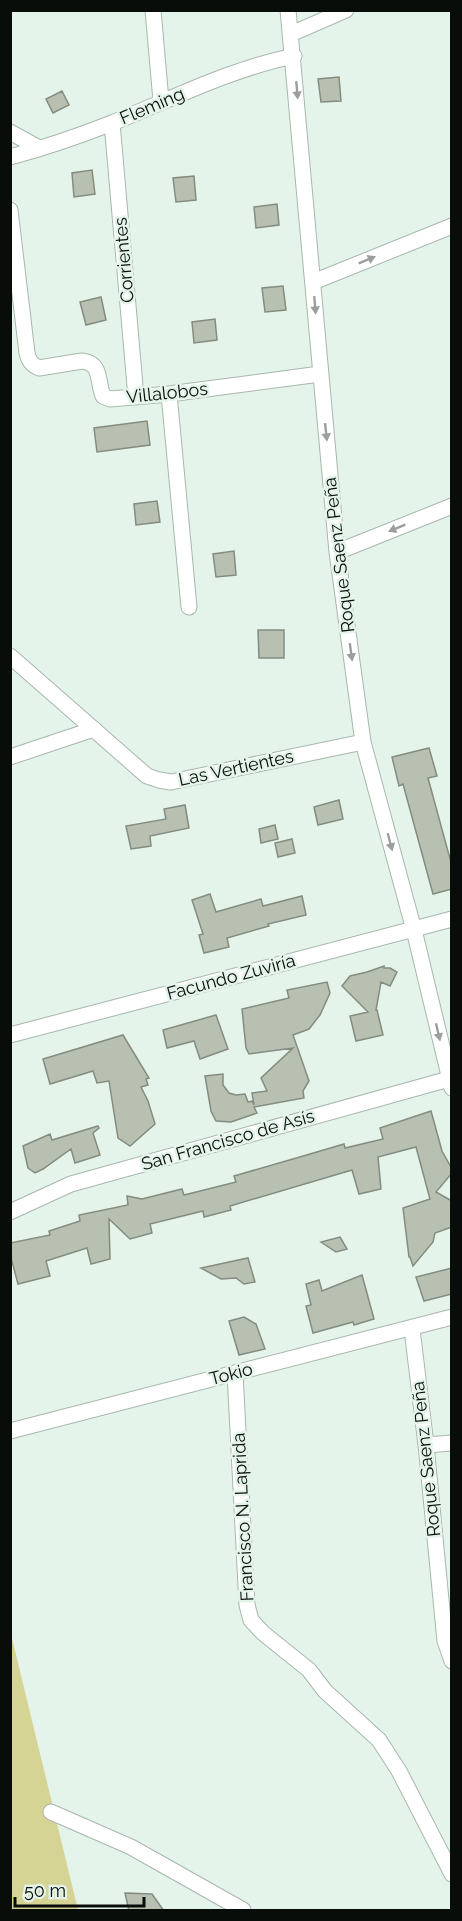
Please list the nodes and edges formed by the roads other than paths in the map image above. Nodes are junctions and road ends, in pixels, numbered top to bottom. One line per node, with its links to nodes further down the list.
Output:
1 (153, 10): 6 (street)
2 (288, 10): 4 (street, Roque Saenz Peña)
3 (346, 10): 4 (street)
4 (291, 34): 5 (street, Roque Saenz Peña)
5 (294, 56): 6 (street, Fleming); 13 (street, Roque Saenz Peña, one-way to 13)
6 (161, 101): 7 (street, Fleming)
7 (112, 123): 9 (street, Fleming); 16 (street, Corrientes)
8 (10, 132): 9 (street)
9 (39, 148): 10 (street, Fleming)
10 (10, 157)
11 (10, 210): 16 (street, Villalobos)
12 (452, 226): 13 (street, one-way to 12)
13 (313, 282): 14 (street, Roque Saenz Peña, one-way to 14)
14 (320, 374): 15 (street, Villalobos); 18 (street, Roque Saenz Peña, one-way to 18)
15 (169, 394): 16 (street, Villalobos); 19 (street)
16 (136, 397)
17 (452, 506): 18 (street, one-way to 18)
18 (338, 552): 22 (street, Roque Saenz Peña, one-way to 22)
19 (189, 607)
20 (10, 656): 21 (street, Las Vertientes)
21 (94, 729): 22 (street, Las Vertientes); 23 (street)
22 (363, 742): 25 (street, Roque Saenz Peña, one-way to 25)
23 (10, 757)
24 (452, 919): 25 (street, Facundo Zuviría)
25 (414, 930): 26 (street, Facundo Zuviría); 27 (street, Roque Saenz Peña, one-way to 27)
26 (12, 1031)
27 (450, 1084): 28 (street, San Francisco de Asís)
28 (10, 1212)
29 (452, 1317): 30 (street, Tokio)
30 (412, 1329): 31 (street, Tokio); 34 (street, Roque Saenz Peña)
31 (235, 1373): 32 (street, Tokio); 37 (street, Francisco N. Laprida)
32 (10, 1431)
33 (452, 1443): 34 (street)
34 (426, 1445): 35 (street, Roque Saenz Peña)
35 (451, 1660)
36 (51, 1812): 38 (street)
37 (452, 1874)
38 (243, 1911)

